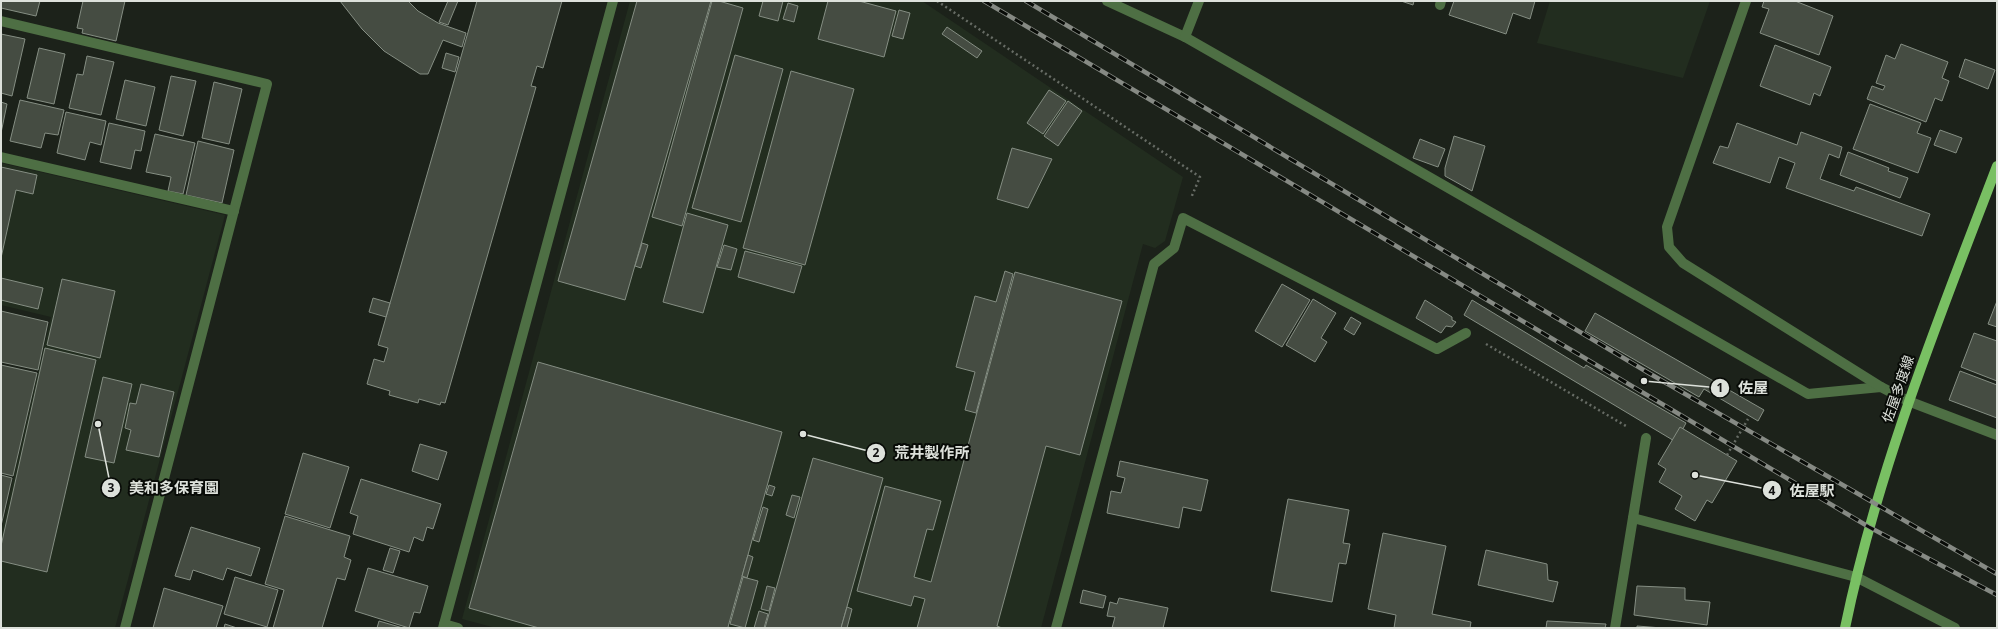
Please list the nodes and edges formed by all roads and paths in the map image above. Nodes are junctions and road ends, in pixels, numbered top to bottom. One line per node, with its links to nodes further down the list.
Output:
1 (612, 1): 21 (street)
2 (937, 1): 11 (path)
3 (1107, 1): 7 (street)
4 (1199, 1): 7 (street)
5 (1746, 1): 13 (street)
6 (1, 21): 10 (street)
7 (1185, 37): 13 (street)
8 (1, 157): 10 (street)
9 (1997, 166): 14 (main road, 佐屋多度線)
10 (234, 211): 22 (street)
11 (1182, 218): 12 (street); 24 (street)
12 (1466, 333): 17 (path)
13 (1881, 387): 14 (street)
14 (1908, 401): 16 (street); 20 (main road, 佐屋多度線)
15 (1748, 419): 18 (path)
16 (1997, 435)
17 (1646, 438): 19 (street)
18 (1728, 455)
19 (1633, 518): 20 (street); 25 (street)
20 (1856, 577): 26 (main road, 佐屋多度線); 27 (street)
21 (444, 626): 23 (street)
22 (125, 628)
23 (458, 628)
24 (1056, 628)
25 (1615, 628)
26 (1845, 628)
27 (1955, 628)

